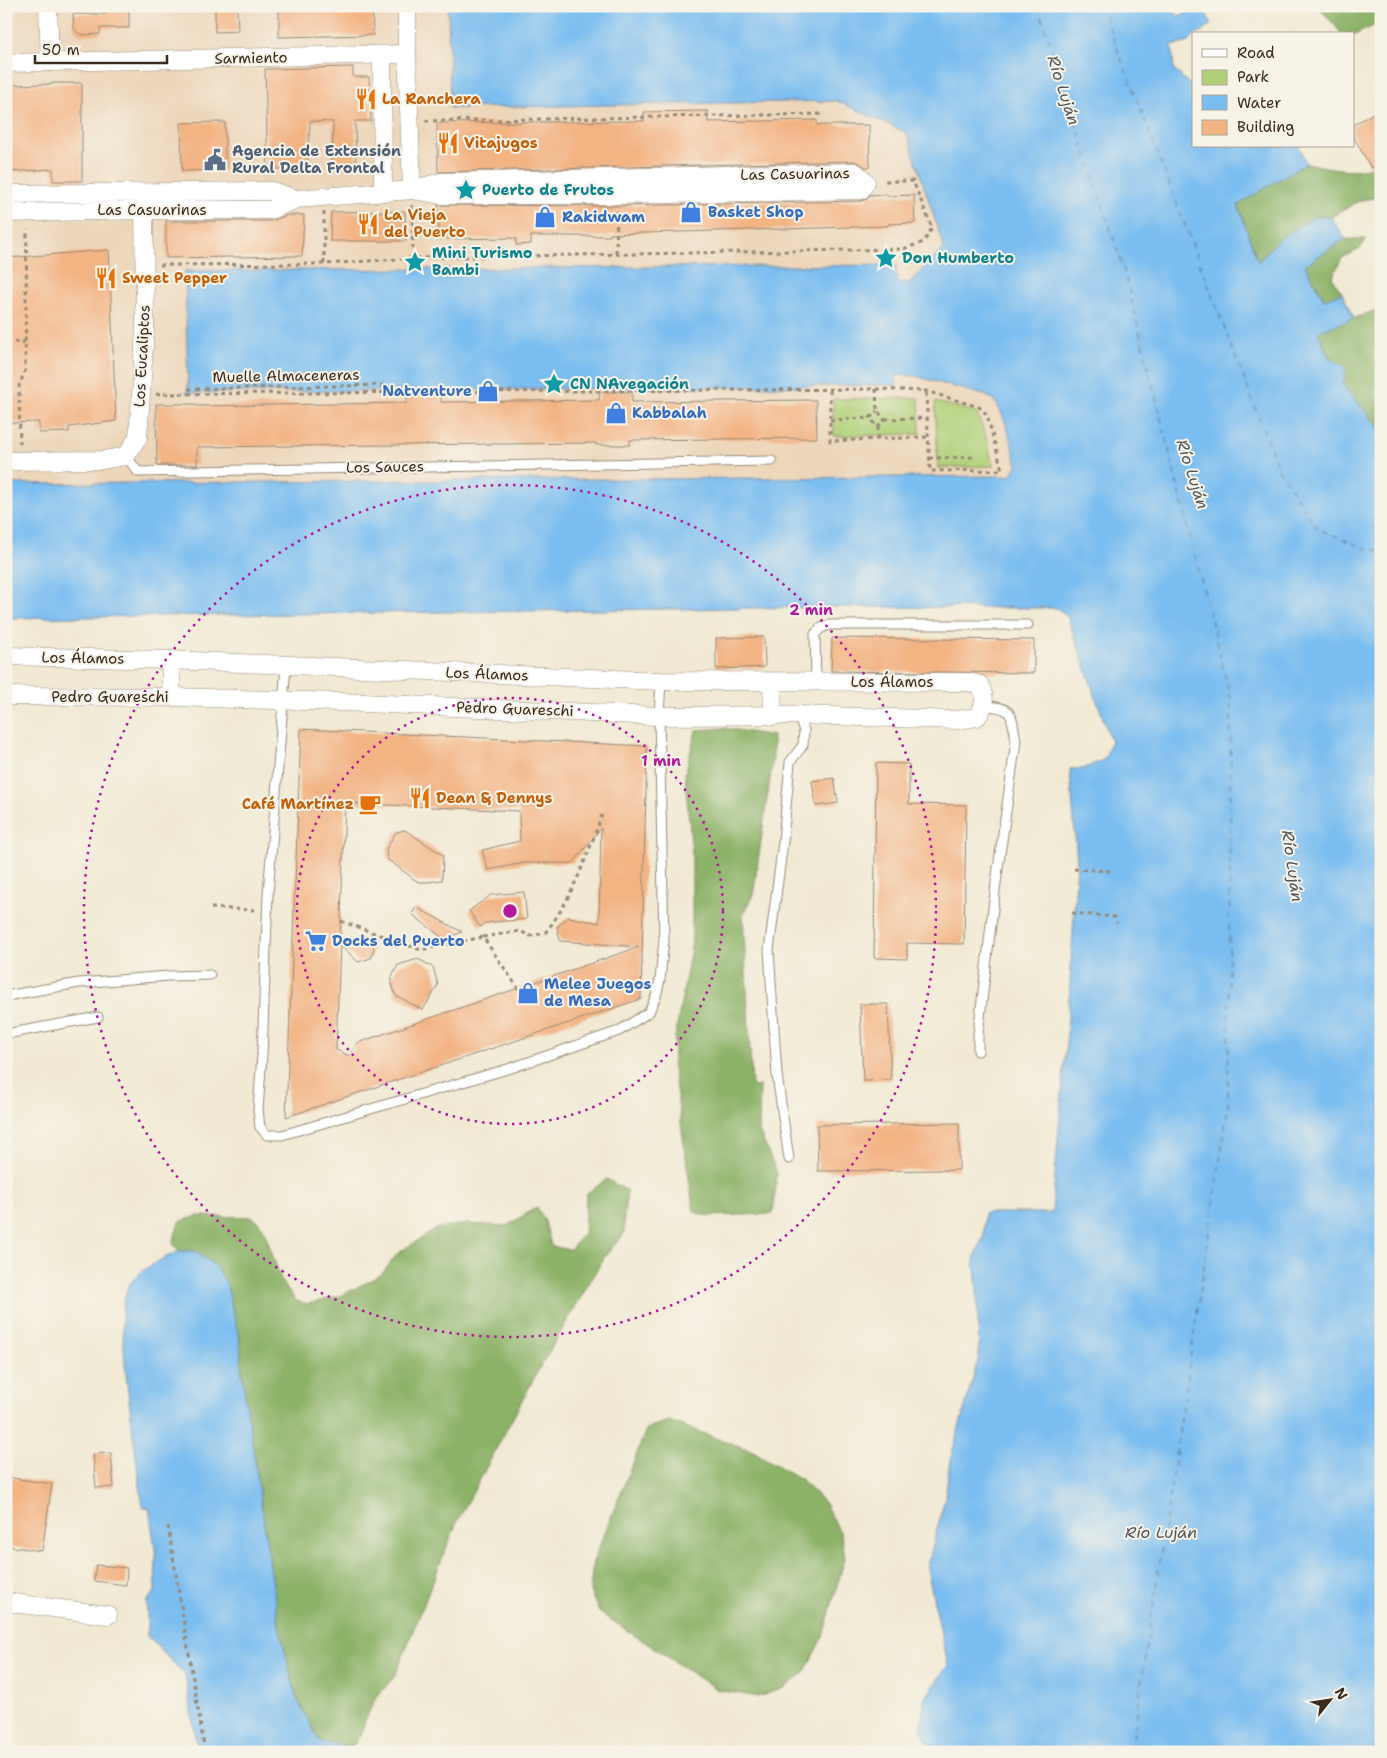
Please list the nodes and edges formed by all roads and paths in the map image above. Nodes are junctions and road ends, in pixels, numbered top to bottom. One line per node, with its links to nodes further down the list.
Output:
1 (48, 6): 5 (street)
2 (407, 6): 3 (street)
3 (407, 54): 4 (street, Sarmiento); 8 (street)
4 (382, 55): 5 (street, Sarmiento); 11 (street)
5 (50, 62): 6 (street, Sarmiento)
6 (6, 63)
7 (825, 114): 8 (path)
8 (409, 121): 10 (street)
9 (866, 182): 10 (street, Las Casuarinas); 13 (street, Las Casuarinas); 18 (path)
10 (412, 190): 11 (street, Las Casuarinas); 13 (street, Las Casuarinas); 19 (path)
11 (383, 192): 14 (street, Las Casuarinas)
12 (6, 194): 15 (street, Las Casuarinas)
13 (617, 195): 18 (path)
14 (324, 198): 15 (street, Las Casuarinas); 20 (path)
15 (144, 201): 17 (street, Las Casuarinas); 21 (street, Los Eucaliptos)
16 (6, 213): 17 (street, Las Casuarinas)
17 (27, 213): 23 (path)
18 (616, 253): 19 (path)
19 (413, 258): 20 (path)
20 (324, 264): 21 (path)
21 (144, 265): 29 (street, Los Eucaliptos)
22 (6, 342): 23 (path)
23 (25, 342): 41 (path)
24 (384, 385): 25 (path, Muelle Almaceneras)
25 (188, 389)
26 (876, 389): 27 (path); 28 (path); 30 (path)
27 (830, 390): 29 (path); 34 (path)
28 (926, 391): 32 (path); 40 (path)
29 (140, 394): 38 (street, Los Eucaliptos)
30 (877, 411): 31 (path); 33 (path)
31 (870, 418): 34 (path); 35 (path)
32 (927, 418): 33 (path); 36 (path)
33 (885, 419): 35 (path)
34 (830, 420): 37 (path)
35 (878, 427): 37 (path)
36 (928, 437): 37 (path); 40 (path)
37 (878, 439)
38 (126, 456): 41 (street); 42 (lane, Los Sauces)
39 (977, 457): 40 (path)
40 (929, 458)
41 (13, 461)
42 (772, 461)
43 (1028, 625): 49 (lane)
44 (6, 656): 45 (street, Los Álamos)
45 (170, 660): 46 (street, Los Álamos); 51 (street)
46 (286, 666): 47 (street, Los Álamos); 52 (lane)
47 (661, 681): 48 (street, Los Álamos); 55 (lane)
48 (772, 682): 49 (street, Los Álamos); 56 (street)
49 (816, 682): 53 (street, Los Álamos)
50 (6, 696): 51 (street, Pedro Guareschi)
51 (172, 697): 52 (street, Pedro Guareschi)
52 (283, 700): 55 (street, Pedro Guareschi); 61 (lane)
53 (984, 706): 54 (street, Pedro Guareschi); 71 (lane)
54 (796, 715): 56 (street, Pedro Guareschi); 72 (lane)
55 (660, 716): 56 (street, Pedro Guareschi); 61 (lane)
56 (773, 716)
57 (602, 815): 65 (path)
58 (1074, 869): 59 (path)
59 (1113, 871)
60 (211, 908): 61 (path)
61 (268, 911)
62 (1072, 913): 64 (path)
63 (341, 921): 65 (path)
64 (1117, 923)
65 (483, 937): 67 (path)
66 (210, 976): 68 (lane)
67 (518, 988)
68 (6, 996)
69 (98, 1017): 70 (lane)
70 (6, 1034)
71 (978, 1051)
72 (789, 1159)
73 (168, 1526): 76 (path)
74 (6, 1602): 75 (street)
75 (108, 1615)
76 (204, 1752)

